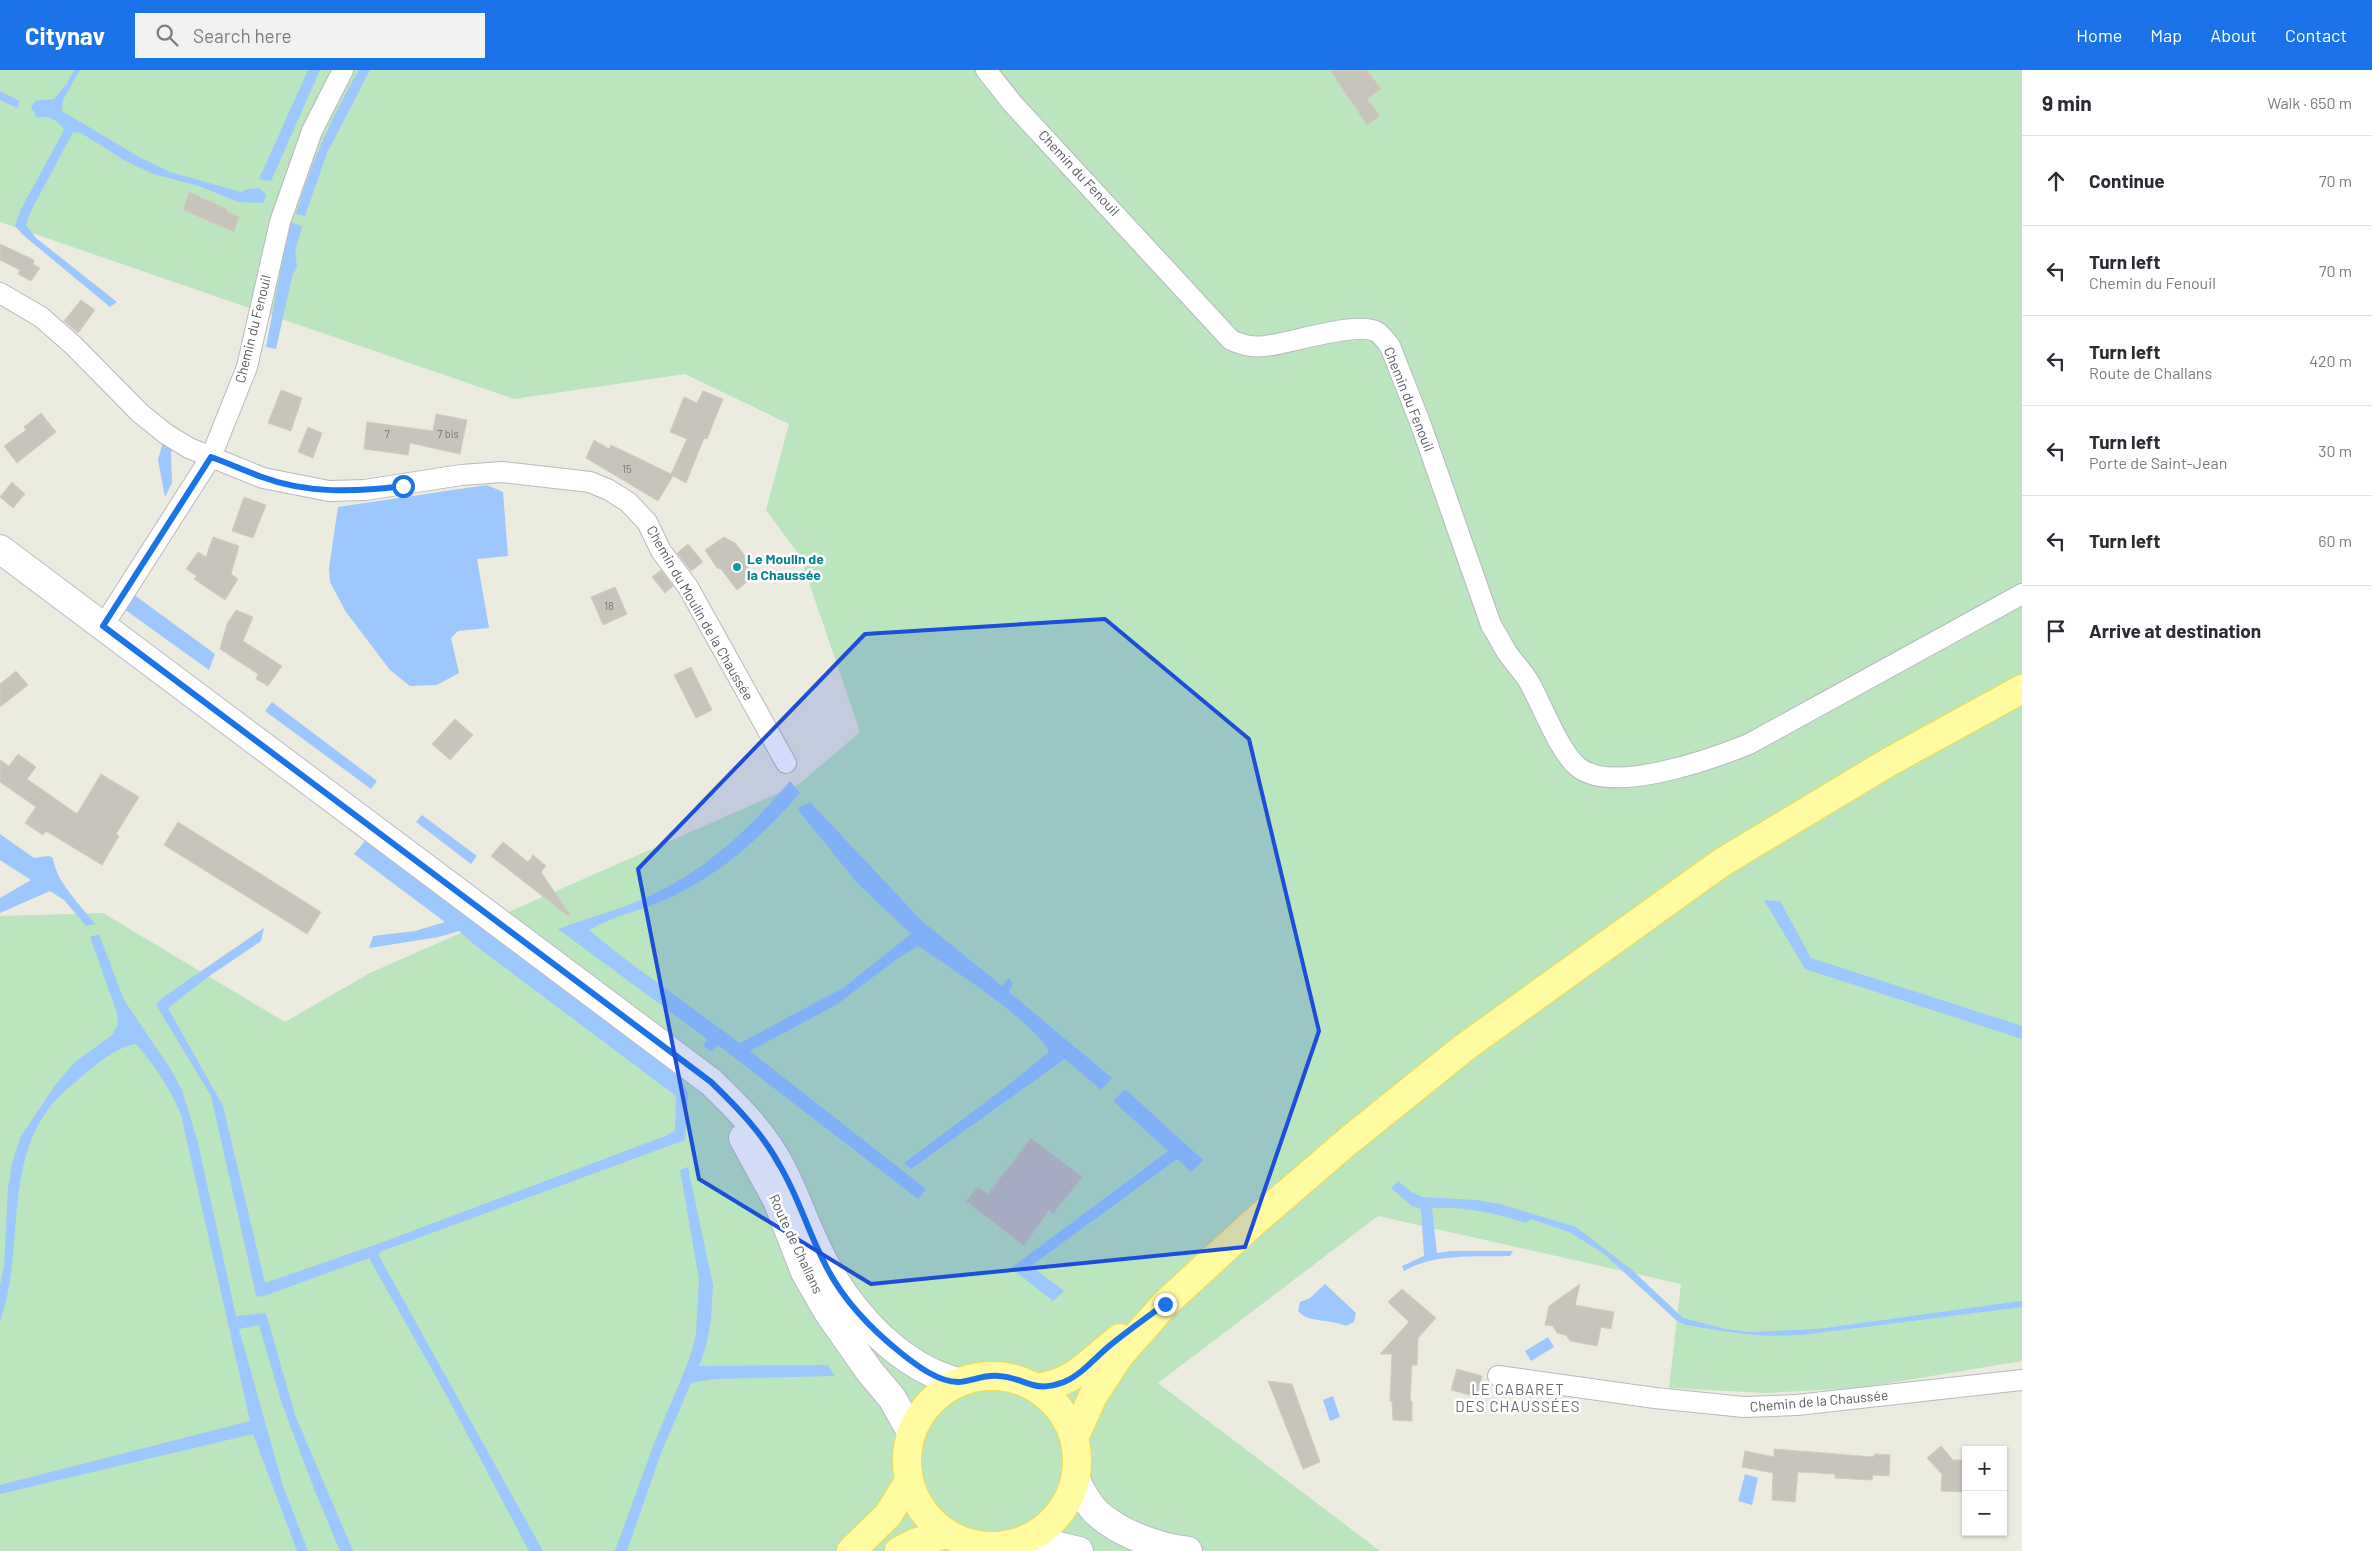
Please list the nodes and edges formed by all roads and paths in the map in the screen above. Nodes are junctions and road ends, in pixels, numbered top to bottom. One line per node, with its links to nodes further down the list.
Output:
1 (343, 70): 4 (street, Chemin du Fenouil)
2 (986, 70): 6 (street, Chemin du Fenouil)
3 (0, 293): 4 (street, Chemin du Moulin de la Chaussée)
4 (211, 457): 7 (street, Chemin du Fenouil); 9 (street, Chemin du Moulin de la Chaussée)
5 (0, 549): 7 (main road, Route de Challans)
6 (2022, 594)
7 (103, 626): 10 (main road, Route de Challans)
8 (2022, 689): 11 (main road)
9 (786, 763)
10 (678, 1057): 14 (main road, Route de Challans); 16 (main road, Route de Challans)
11 (1165, 1304): 15 (main road); 17 (main road)
12 (1498, 1376): 13 (street, Chemin de la Chaussée)
13 (2022, 1380)
14 (958, 1382): 15 (main road); 16 (main road)
15 (1036, 1388): 17 (main road)
16 (911, 1432): 19 (main road)
17 (1074, 1438): 18 (main road)
18 (1075, 1479): 21 (main road); 25 (main road)
19 (908, 1480): 20 (main road); 22 (main road)
20 (948, 1534): 21 (main road); 23 (main road)
21 (1028, 1539): 24 (main road)
22 (852, 1551)
23 (899, 1551)
24 (1079, 1551)
25 (1188, 1551)

